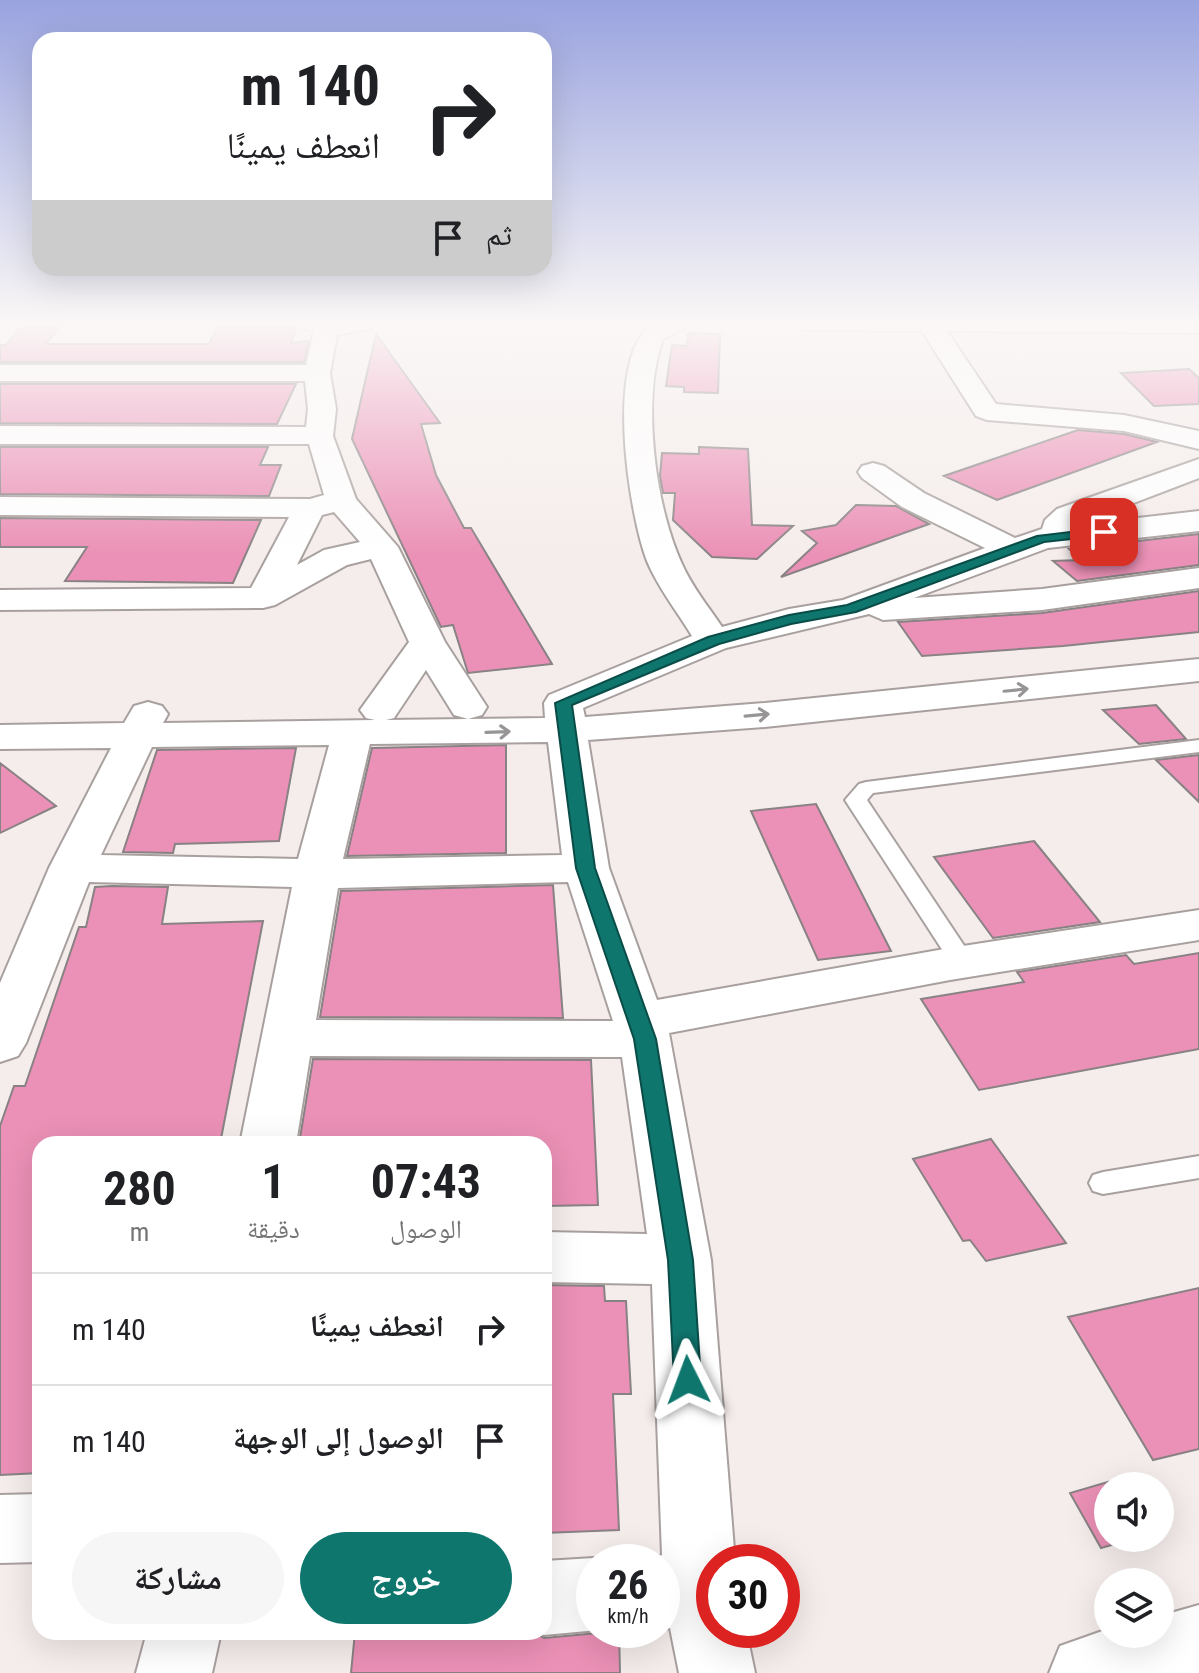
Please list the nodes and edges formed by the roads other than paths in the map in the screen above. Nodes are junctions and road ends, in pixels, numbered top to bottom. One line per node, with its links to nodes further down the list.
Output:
1 (321, 401): 5 (street)
2 (641, 401): 18 (street)
3 (980, 401): 6 (street)
4 (0, 435): 5 (street)
5 (319, 436): 9 (street)
6 (1199, 440)
7 (1199, 468): 12 (street)
8 (873, 472): 12 (street)
9 (326, 504): 10 (street); 13 (street); 15 (street)
10 (0, 506)
11 (1199, 521): 12 (street)
12 (1027, 544): 17 (street)
13 (382, 547): 15 (street); 19 (street)
14 (1199, 578): 17 (street)
15 (263, 598): 16 (street)
16 (0, 600)
17 (851, 609): 18 (street)
18 (713, 640): 25 (street)
19 (427, 642): 23 (street); 26 (street)
20 (1199, 646): 21 (street)
21 (1166, 666): 22 (street); 25 (street)
22 (1199, 705)
23 (468, 707): 25 (street); 26 (street)
24 (0, 712): 27 (street)
25 (564, 716): 26 (street, one-way to 25); 31 (street)
26 (366, 722): 27 (street); 32 (street)
27 (143, 724): 28 (street); 30 (street)
28 (0, 737)
29 (1199, 746): 34 (lane)
30 (72, 868): 32 (street); 37 (street)
31 (586, 868): 32 (street); 35 (street)
32 (317, 874): 36 (street)
33 (1199, 925): 34 (street)
34 (963, 962): 35 (street)
35 (642, 1030): 36 (street); 42 (street)
36 (286, 1038): 38 (street)
37 (0, 1043)
38 (269, 1136)
39 (1199, 1167): 40 (lane)
40 (1103, 1183)
41 (552, 1257): 42 (street)
42 (681, 1260): 45 (street)
43 (32, 1528): 44 (street)
44 (0, 1529)
45 (681, 1591): 51 (street)
46 (576, 1596): 47 (street)
47 (552, 1598)
48 (182, 1640): 50 (street)
49 (1199, 1643): 52 (street)
50 (174, 1673)
51 (717, 1673)
52 (1087, 1673)

